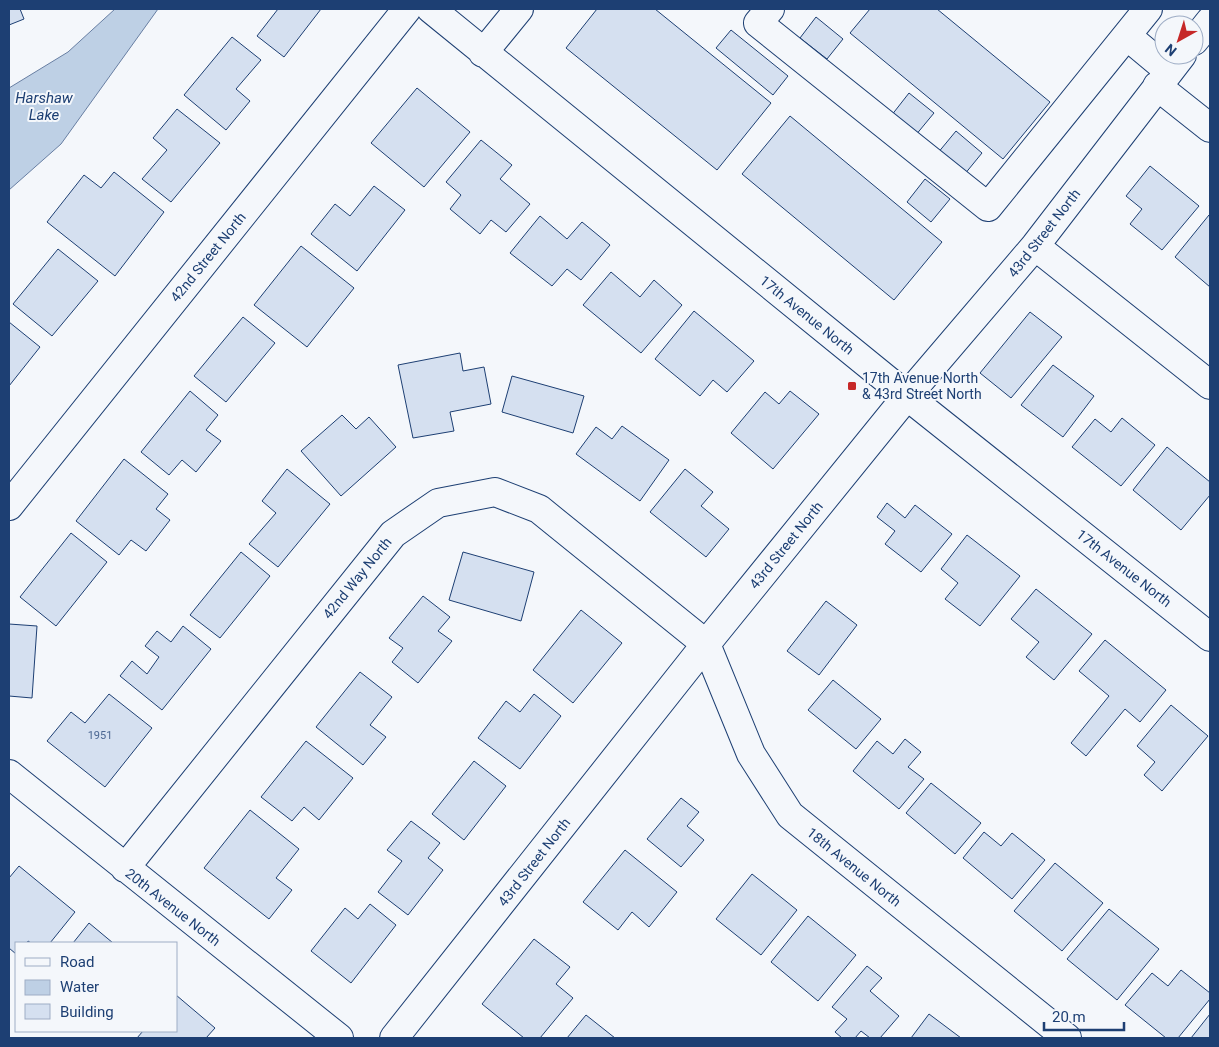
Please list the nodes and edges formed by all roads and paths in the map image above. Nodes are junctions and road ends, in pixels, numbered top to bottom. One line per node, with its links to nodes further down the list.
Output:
1 (407, 9): 13 (street, 42nd Street North)
2 (431, 9): 7 (street, 17th Avenue North)
3 (519, 9): 7 (street)
4 (770, 9): 6 (street)
5 (1148, 9): 6 (street)
6 (1127, 36): 8 (street)
7 (483, 53): 12 (street, 17th Avenue North)
8 (1170, 71): 9 (street); 10 (street, 43rd Street North)
9 (1210, 128)
10 (1035, 246): 11 (street); 12 (street, 43rd Street North)
11 (1210, 385)
12 (907, 396): 14 (street, 17th Avenue North); 15 (street, 43rd Street North)
13 (9, 506)
14 (1210, 637)
15 (706, 644): 17 (street, 42nd Way North); 19 (street, 43rd Street North); 20 (street, 18th Avenue North)
16 (9, 774): 17 (street, 20th Avenue North)
17 (125, 868): 18 (street, 20th Avenue North)
18 (339, 1038)
19 (394, 1038)
20 (1067, 1038)

